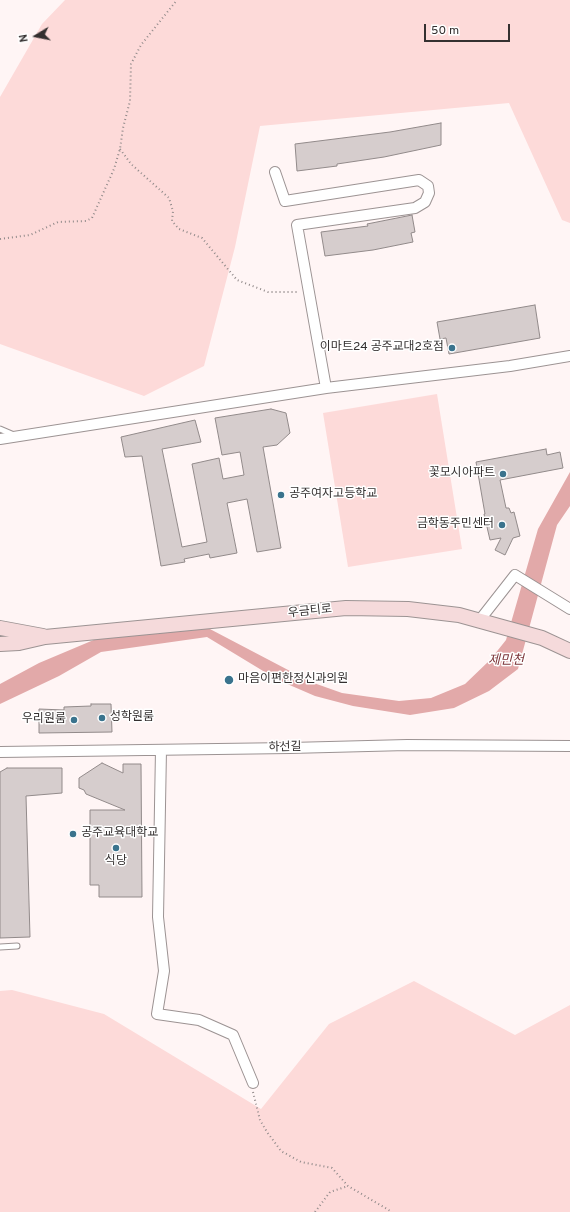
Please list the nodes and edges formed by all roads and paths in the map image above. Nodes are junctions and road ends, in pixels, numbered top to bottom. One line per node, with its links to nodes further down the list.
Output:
1 (177, 0): 2 (path)
2 (120, 149): 4 (path); 5 (path)
3 (275, 172): 5 (street)
4 (0, 239)
5 (309, 293): 7 (street)
6 (570, 356): 7 (street)
7 (326, 388): 9 (street)
8 (0, 429): 9 (lane)
9 (16, 436): 10 (street)
10 (0, 439)
11 (570, 609): 12 (street)
12 (479, 621): 14 (main road, 우금티로); 16 (main road, 우금티로)
13 (0, 628): 14 (main road, 우금티로)
14 (46, 637): 15 (main road, 우금티로)
15 (0, 644)
16 (570, 651)
17 (570, 746): 18 (street, 하선길)
18 (161, 750): 19 (street, 하선길); 22 (street)
19 (0, 752)
20 (17, 946): 21 (lane)
21 (0, 947)
22 (253, 1083): 23 (path)
23 (348, 1186): 24 (path); 25 (path)
24 (316, 1212)
25 (392, 1212)

